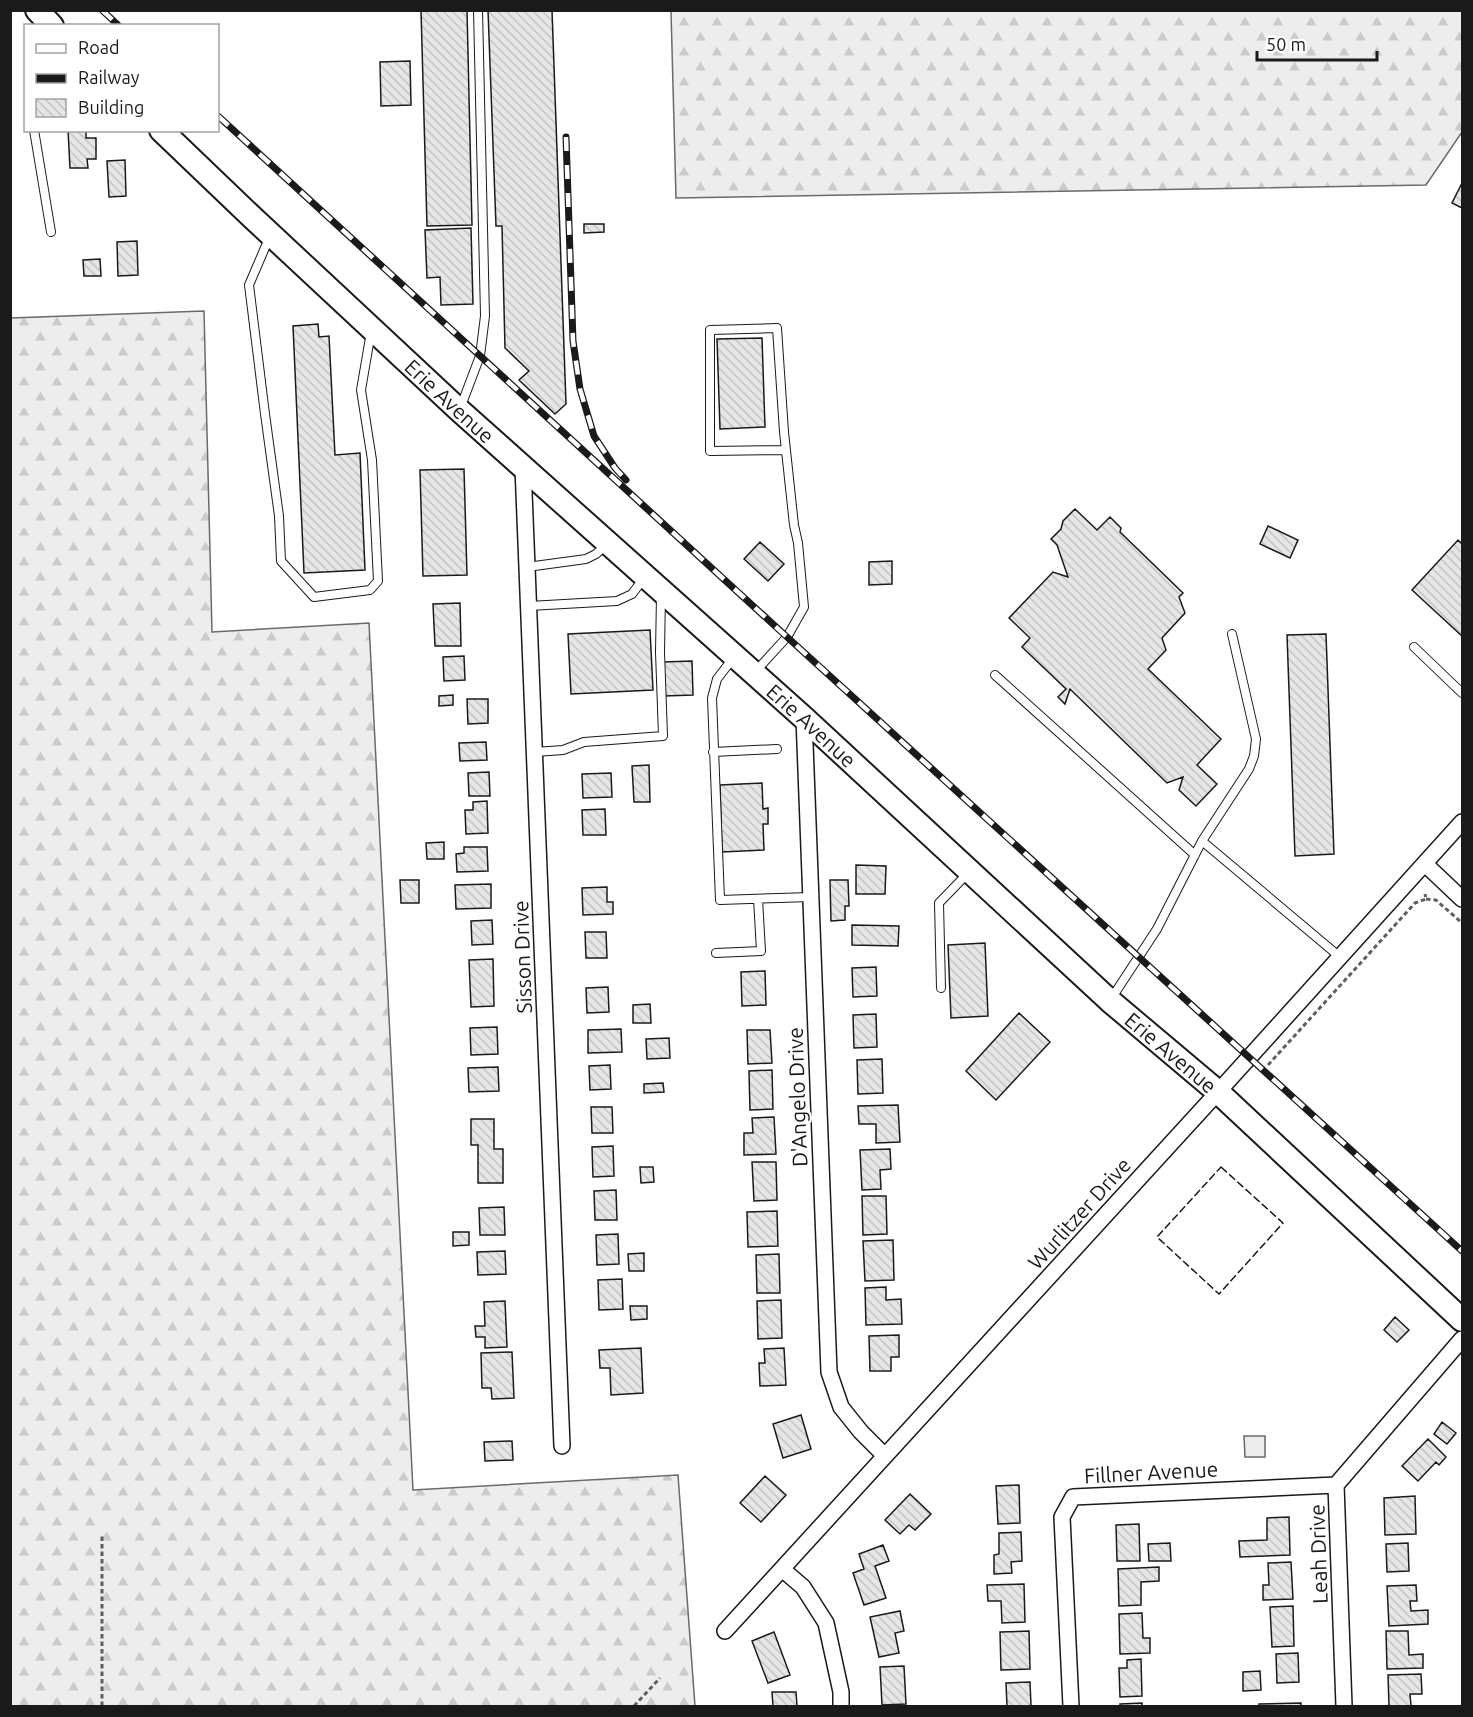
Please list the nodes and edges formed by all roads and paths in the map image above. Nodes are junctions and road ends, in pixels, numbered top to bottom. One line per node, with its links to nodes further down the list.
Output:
1 (478, 10): 7 (lane)
2 (34, 132): 4 (lane)
3 (163, 132): 5 (main road, Erie Avenue)
4 (51, 232)
5 (271, 235): 6 (main road, Erie Avenue); 6 (lane)
6 (372, 329): 7 (main road, Erie Avenue)
7 (459, 410): 9 (main road, Erie Avenue)
8 (786, 450): 8 (lane); 17 (lane)
9 (523, 467): 10 (main road, Erie Avenue); 11 (street, Sisson Drive)
10 (608, 543): 11 (lane); 12 (main road, Erie Avenue)
11 (527, 567): 13 (street, Sisson Drive)
12 (653, 583): 13 (lane); 16 (main road, Erie Avenue); 22 (lane)
13 (529, 606): 22 (street, Sisson Drive)
14 (1232, 634): 25 (lane)
15 (1414, 647): 19 (lane)
16 (735, 656): 17 (main road, Erie Avenue); 23 (lane)
17 (754, 673): 20 (main road, Erie Avenue)
18 (995, 675): 26 (lane)
19 (1462, 693)
20 (804, 718): 28 (main road, Erie Avenue); 30 (street, D'Angelo Drive)
21 (777, 749): 23 (lane)
22 (535, 752): 43 (street, Sisson Drive)
23 (713, 752): 31 (lane)
24 (1462, 822): 27 (street, Wurlitzer Drive)
25 (1202, 841): 26 (lane); 36 (lane)
26 (1195, 855): 38 (lane)
27 (1425, 864): 33 (street); 36 (street, Wurlitzer Drive)
28 (970, 871): 37 (lane); 38 (main road, Erie Avenue)
29 (1425, 894): 32 (path)
30 (811, 897): 31 (lane); 44 (street, D'Angelo Drive)
31 (758, 899): 35 (lane)
32 (1426, 899): 34 (path); 39 (path)
33 (1462, 899)
34 (1462, 923)
35 (716, 953)
36 (1340, 957): 40 (street, Wurlitzer Drive)
37 (941, 988)
38 (1110, 1001): 40 (main road, Erie Avenue)
39 (1268, 1065)
40 (1218, 1092): 41 (main road, Erie Avenue); 44 (street, Wurlitzer Drive)
41 (1462, 1320)
42 (1462, 1339): 45 (street, Leah Drive)
43 (562, 1446)
44 (885, 1456): 47 (street, Wurlitzer Drive)
45 (1336, 1485): 53 (street, Fillner Avenue); 54 (street, Leah Drive)
46 (102, 1534): 50 (path)
47 (782, 1569): 48 (street, Wurlitzer Drive); 52 (street)
48 (725, 1631)
49 (660, 1678): 51 (path)
50 (102, 1707)
51 (634, 1707)
52 (841, 1707)
53 (1071, 1707)
54 (1344, 1707)

